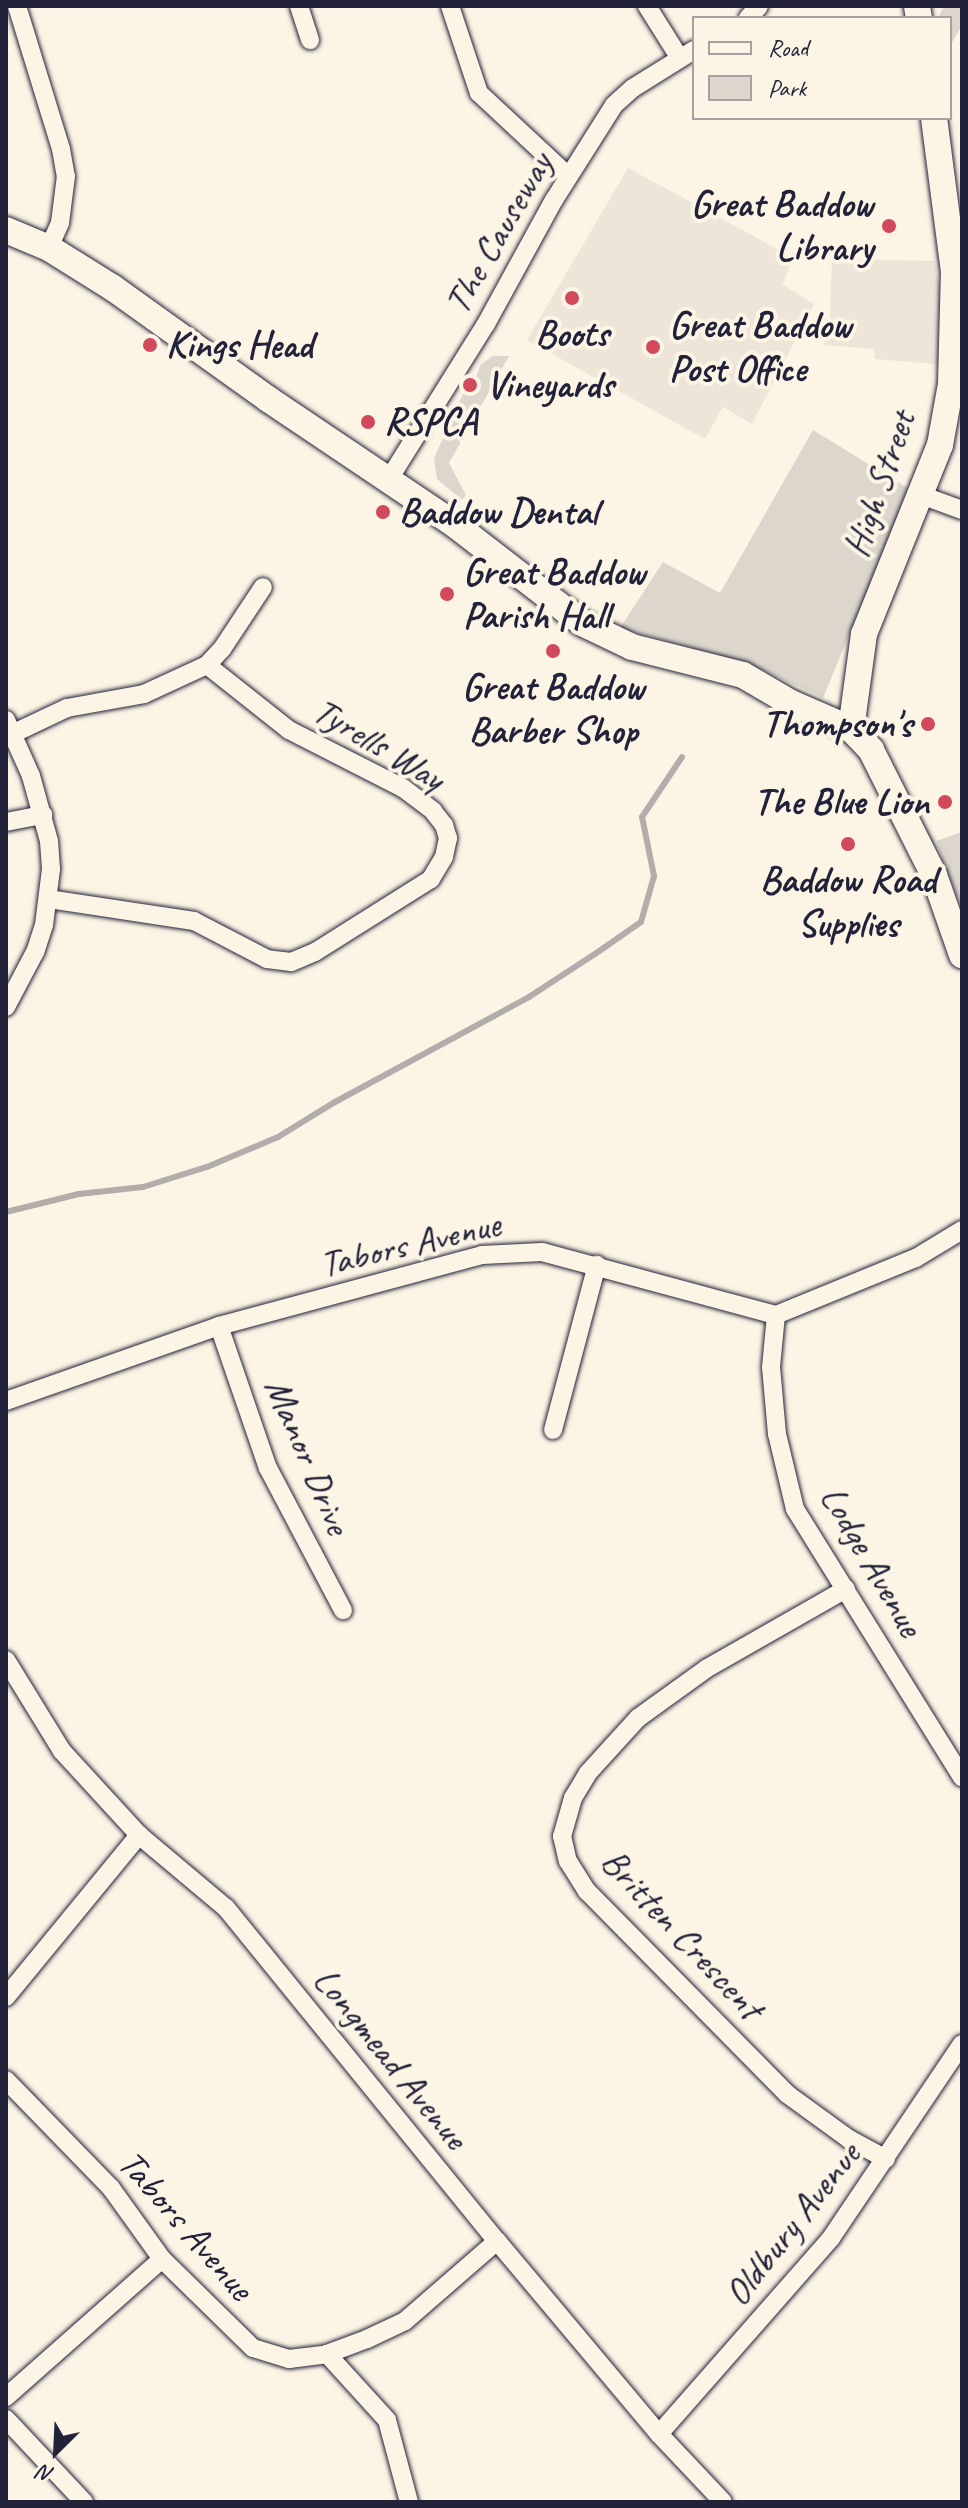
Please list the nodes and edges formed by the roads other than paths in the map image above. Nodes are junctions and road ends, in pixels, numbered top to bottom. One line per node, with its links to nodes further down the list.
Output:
1 (17, 6): 10 (street)
2 (299, 6): 5 (street)
3 (450, 6): 8 (street)
4 (647, 6): 6 (street)
5 (310, 40)
6 (686, 54): 8 (street, The Causeway)
7 (934, 120): 12 (street, High Street)
8 (568, 176): 11 (street, The Causeway)
9 (6, 230): 10 (street)
10 (49, 248): 11 (street)
11 (389, 479): 17 (street)
12 (921, 495): 13 (street); 17 (street, High Street)
13 (962, 510)
14 (263, 587): 15 (street)
15 (207, 665): 16 (street); 20 (street, Tyrells Way)
16 (9, 727): 18 (street)
17 (851, 729): 21 (street)
18 (43, 815): 19 (street); 20 (street)
19 (6, 822)
20 (48, 899): 22 (street)
21 (962, 955)
22 (6, 1007)
23 (962, 1230): 25 (street)
24 (597, 1265): 25 (street, Tabors Avenue); 26 (street, Tabors Avenue); 28 (street)
25 (776, 1315): 29 (street, Lodge Avenue)
26 (219, 1326): 27 (street, Tabors Avenue); 30 (street, Manor Drive)
27 (6, 1401)
28 (553, 1430)
29 (846, 1589): 32 (street, Lodge Avenue); 37 (street, Britten Crescent)
30 (343, 1610)
31 (6, 1660): 33 (street, Longmead Avenue)
32 (962, 1777)
33 (139, 1835): 34 (street); 38 (street, Longmead Avenue)
34 (6, 1997)
35 (962, 2044): 37 (street, Oldbury Avenue)
36 (6, 2080): 39 (street, Tabors Avenue)
37 (886, 2159): 43 (street, Oldbury Avenue)
38 (497, 2241): 40 (street, Tabors Avenue); 43 (street, Longmead Avenue)
39 (162, 2259): 40 (street, Tabors Avenue); 41 (street)
40 (327, 2354): 45 (street)
41 (6, 2397)
42 (7, 2421): 44 (street)
43 (659, 2434): 46 (street, Longmead Avenue)
44 (84, 2502)
45 (409, 2502)
46 (723, 2502)

